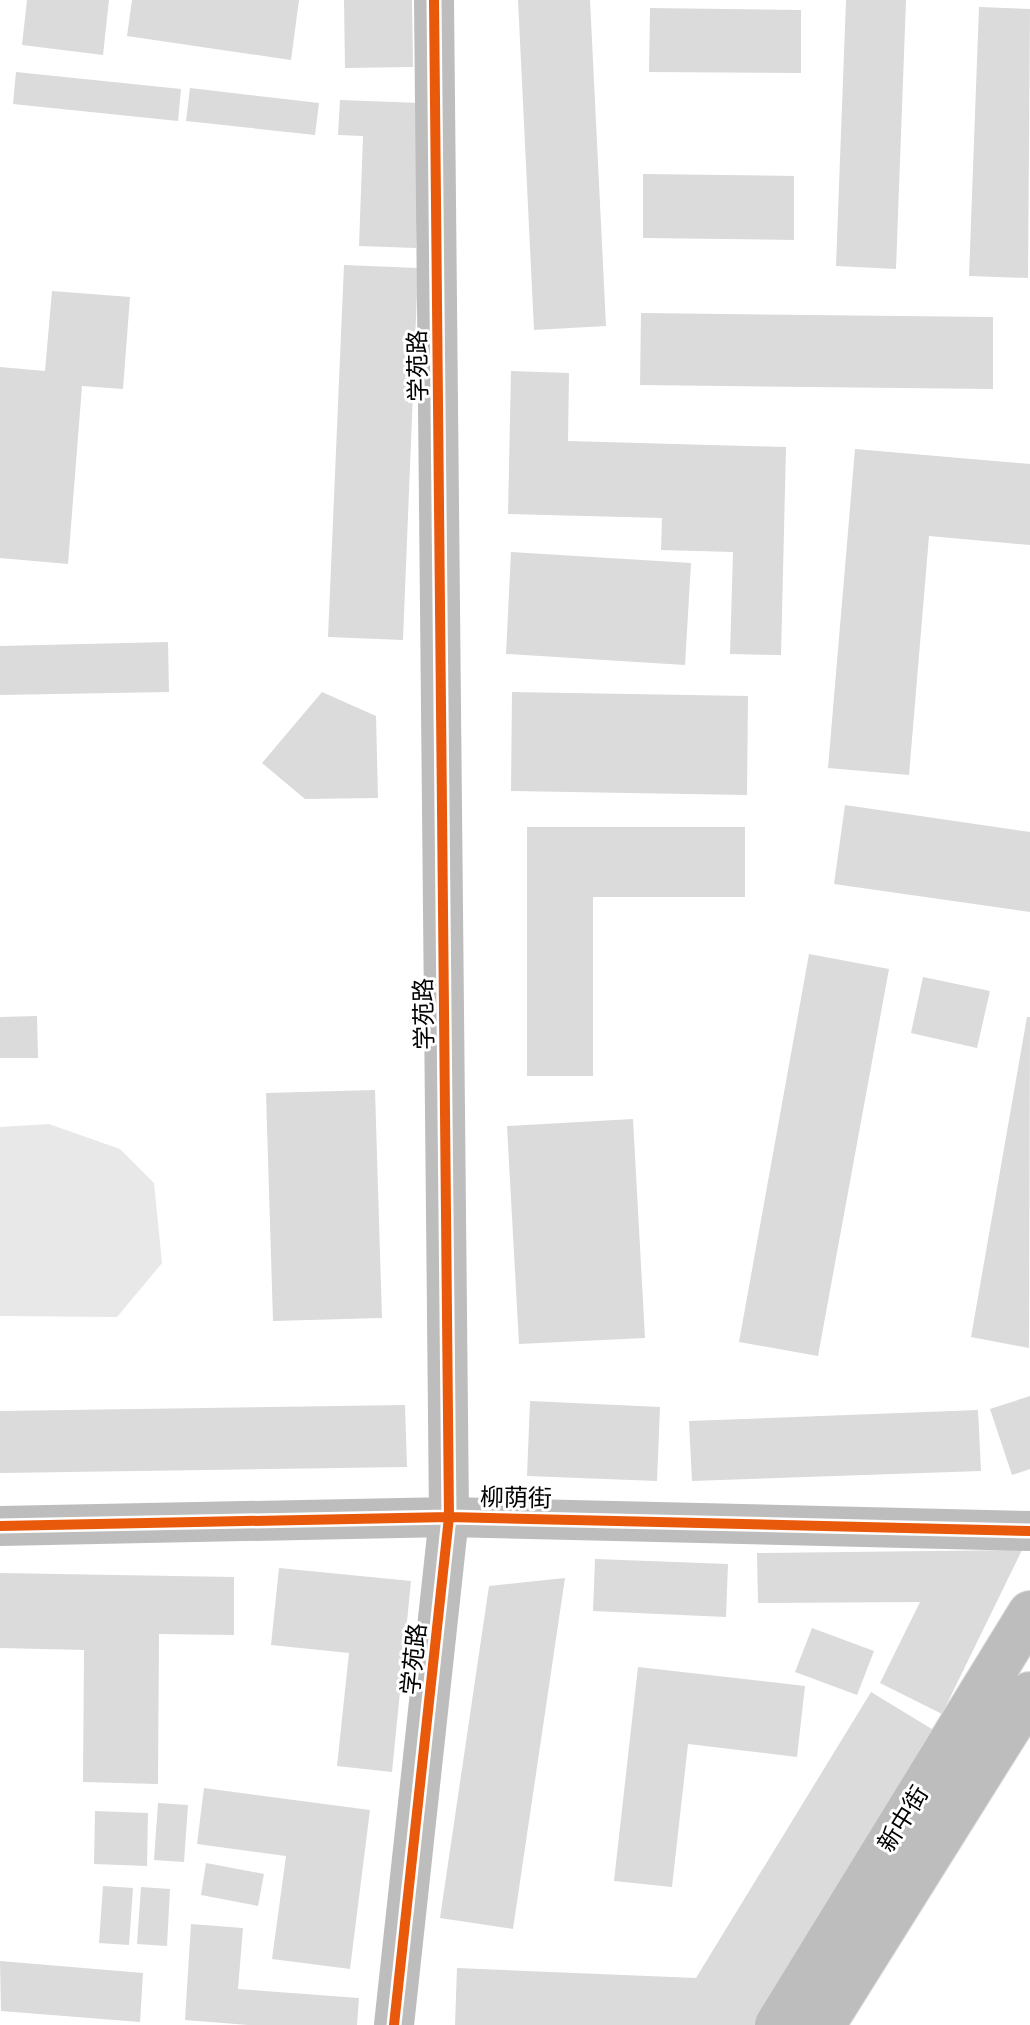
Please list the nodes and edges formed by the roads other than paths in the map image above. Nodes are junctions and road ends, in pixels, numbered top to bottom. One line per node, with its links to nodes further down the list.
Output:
1 (434, 0): 2 (street, 学苑路)
2 (449, 1517): 3 (street, 柳荫街); 4 (street, 柳荫街); 7 (street, 学苑路)
3 (0, 1526)
4 (1030, 1531)
5 (1030, 1613): 8 (main road, 新中街)
6 (1030, 1694): 9 (main road, 新中街)
7 (394, 2025)
8 (777, 2025)
9 (823, 2025)

